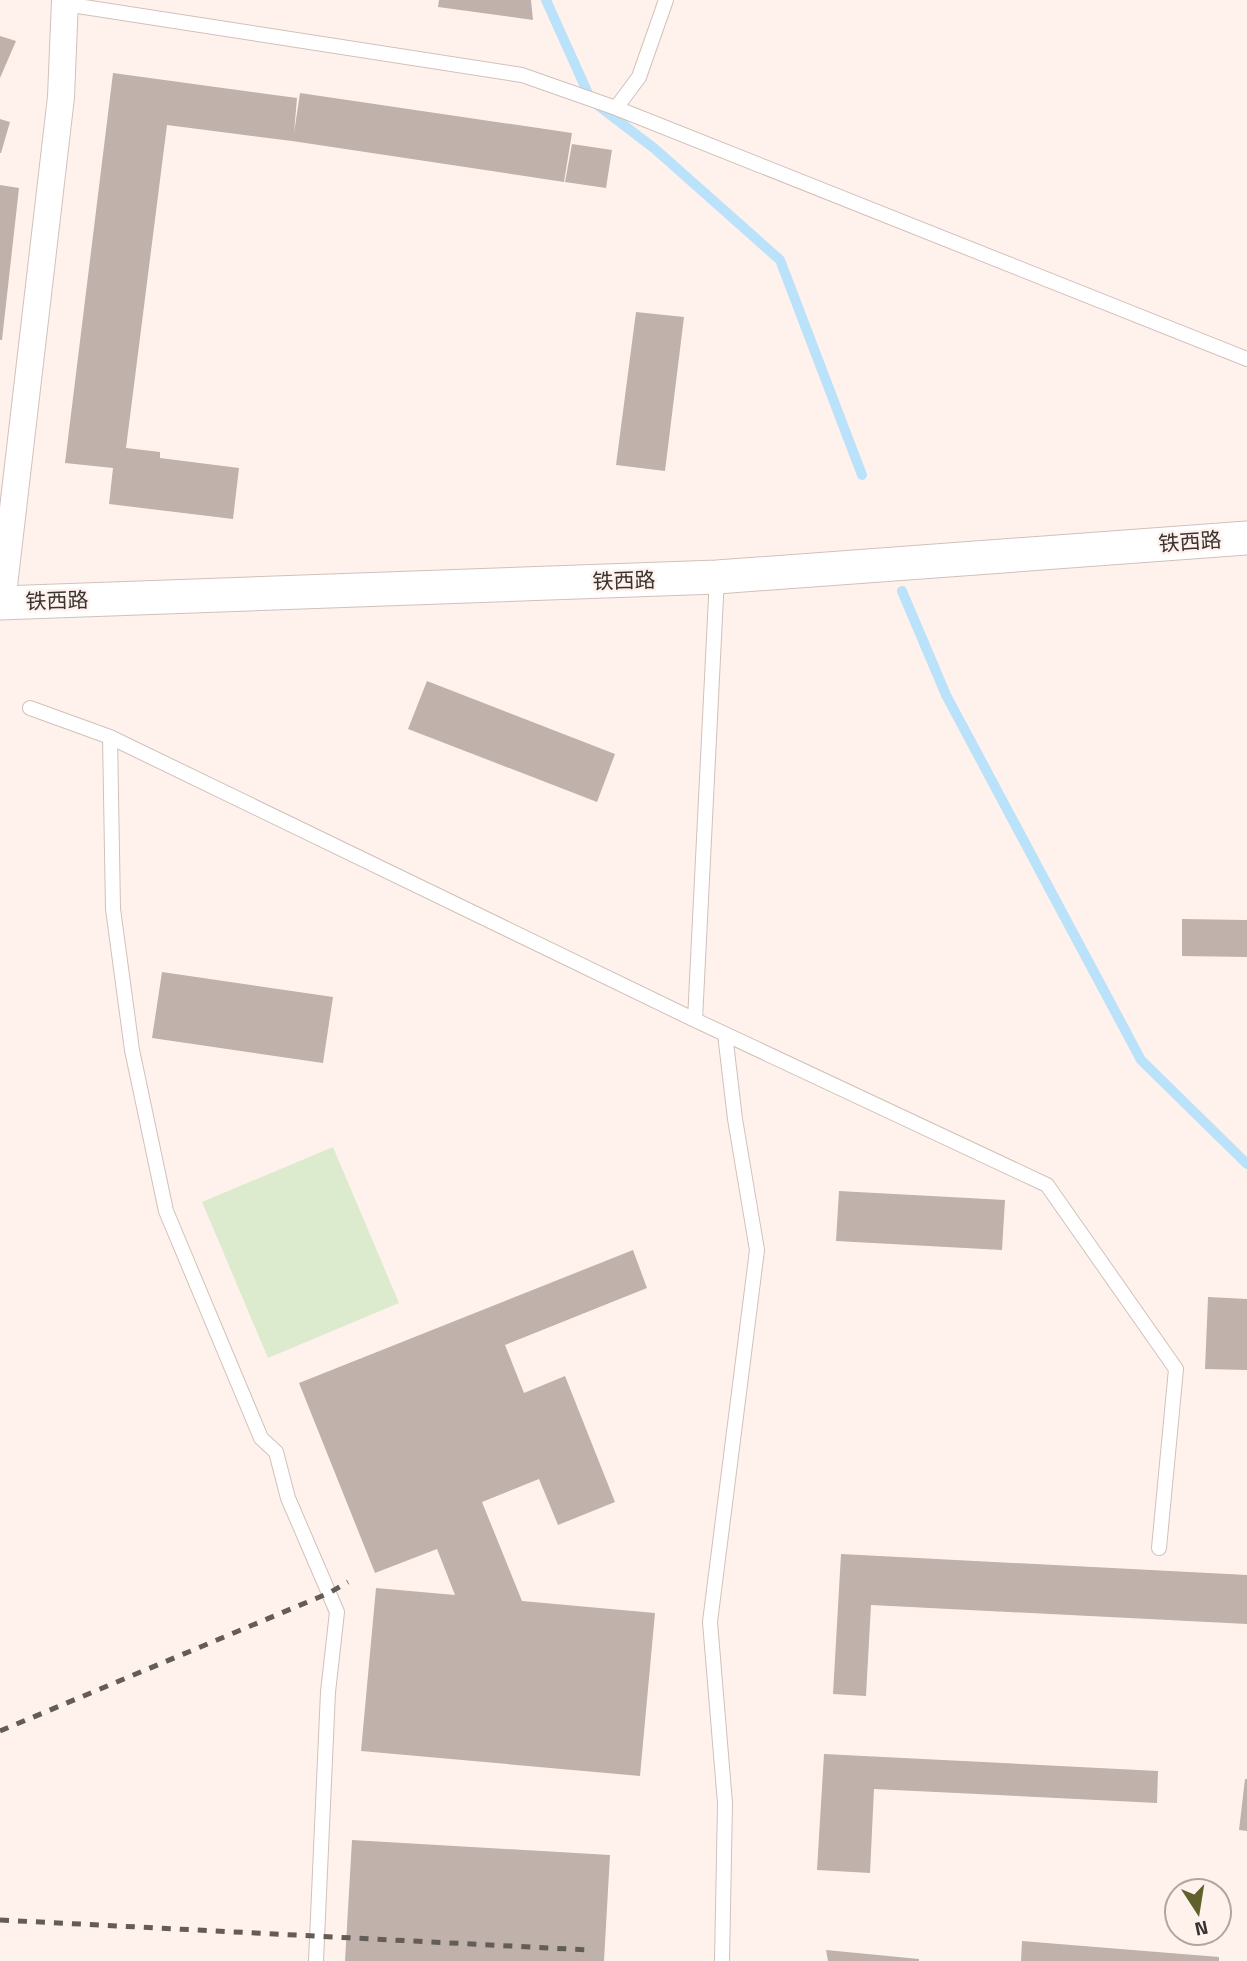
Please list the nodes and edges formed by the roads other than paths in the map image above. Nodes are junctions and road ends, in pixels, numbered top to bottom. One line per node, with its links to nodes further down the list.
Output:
1 (666, 0): 3 (lane)
2 (65, 2): 3 (lane); 7 (street)
3 (616, 108): 4 (lane)
4 (1247, 359)
5 (1247, 538): 6 (street, 铁西路)
6 (716, 577): 7 (street, 铁西路); 10 (lane)
7 (1, 603)
8 (30, 708): 9 (lane)
9 (110, 737): 10 (lane); 13 (lane)
10 (695, 1020): 11 (lane)
11 (724, 1034): 12 (lane); 14 (lane)
12 (1159, 1548)
13 (316, 1961)
14 (722, 1961)

